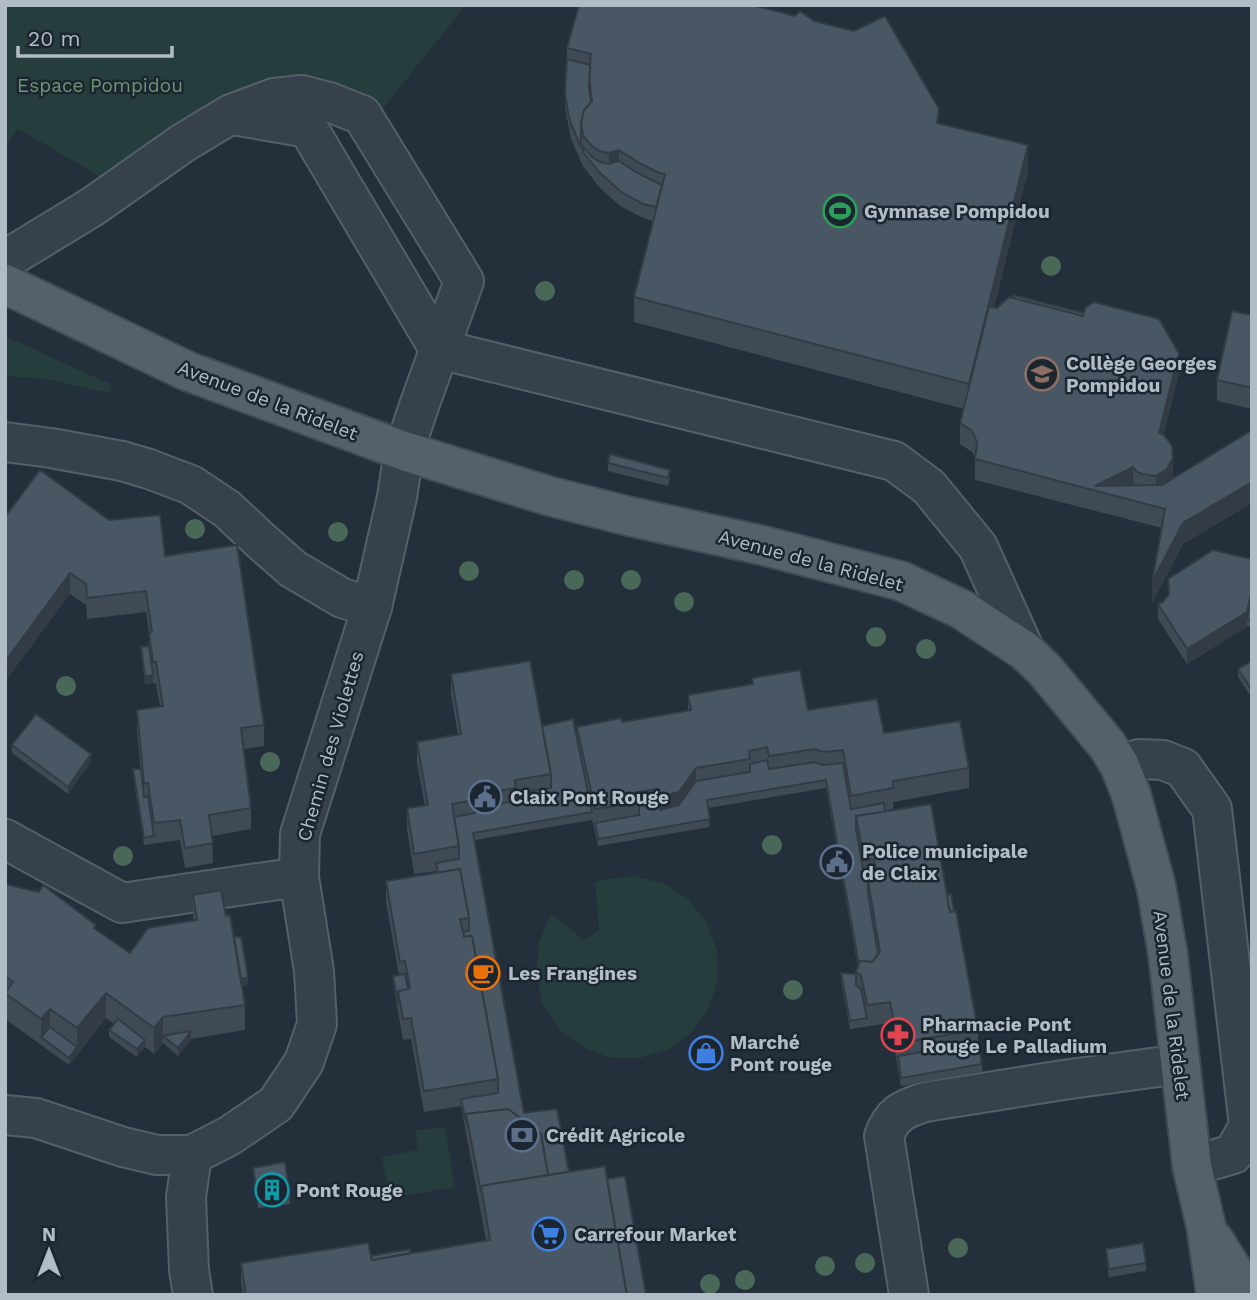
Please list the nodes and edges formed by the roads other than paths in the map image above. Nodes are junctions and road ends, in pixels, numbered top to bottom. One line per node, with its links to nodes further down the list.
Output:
1 (231, 114): 2 (street); 4 (street); 4 (street, Chemin des Violettes)
2 (5, 260)
3 (5, 284): 6 (main road, Avenue de la Ridelet)
4 (439, 349): 6 (street, Chemin des Violettes); 8 (street)
5 (5, 442): 7 (street)
6 (404, 451): 7 (street, Chemin des Violettes); 8 (main road, Avenue de la Ridelet)
7 (372, 607): 11 (street, Chemin des Violettes)
8 (1025, 651): 9 (main road, Avenue de la Ridelet)
9 (1119, 764): 12 (street); 13 (main road, Avenue de la Ridelet)
10 (5, 839): 11 (street)
11 (299, 877): 15 (street, Chemin des Violettes)
12 (1240, 946): 16 (street)
13 (1180, 1064): 16 (main road, Avenue de la Ridelet); 19 (street)
14 (5, 1115): 15 (street)
15 (192, 1155): 18 (street)
16 (1192, 1166): 17 (main road, Avenue de la Ridelet)
17 (1206, 1226): 20 (main road, Avenue de la Ridelet); 21 (main road, Avenue de la Ridelet)
18 (193, 1295)
19 (909, 1295)
20 (1216, 1295)
21 (1248, 1295)

